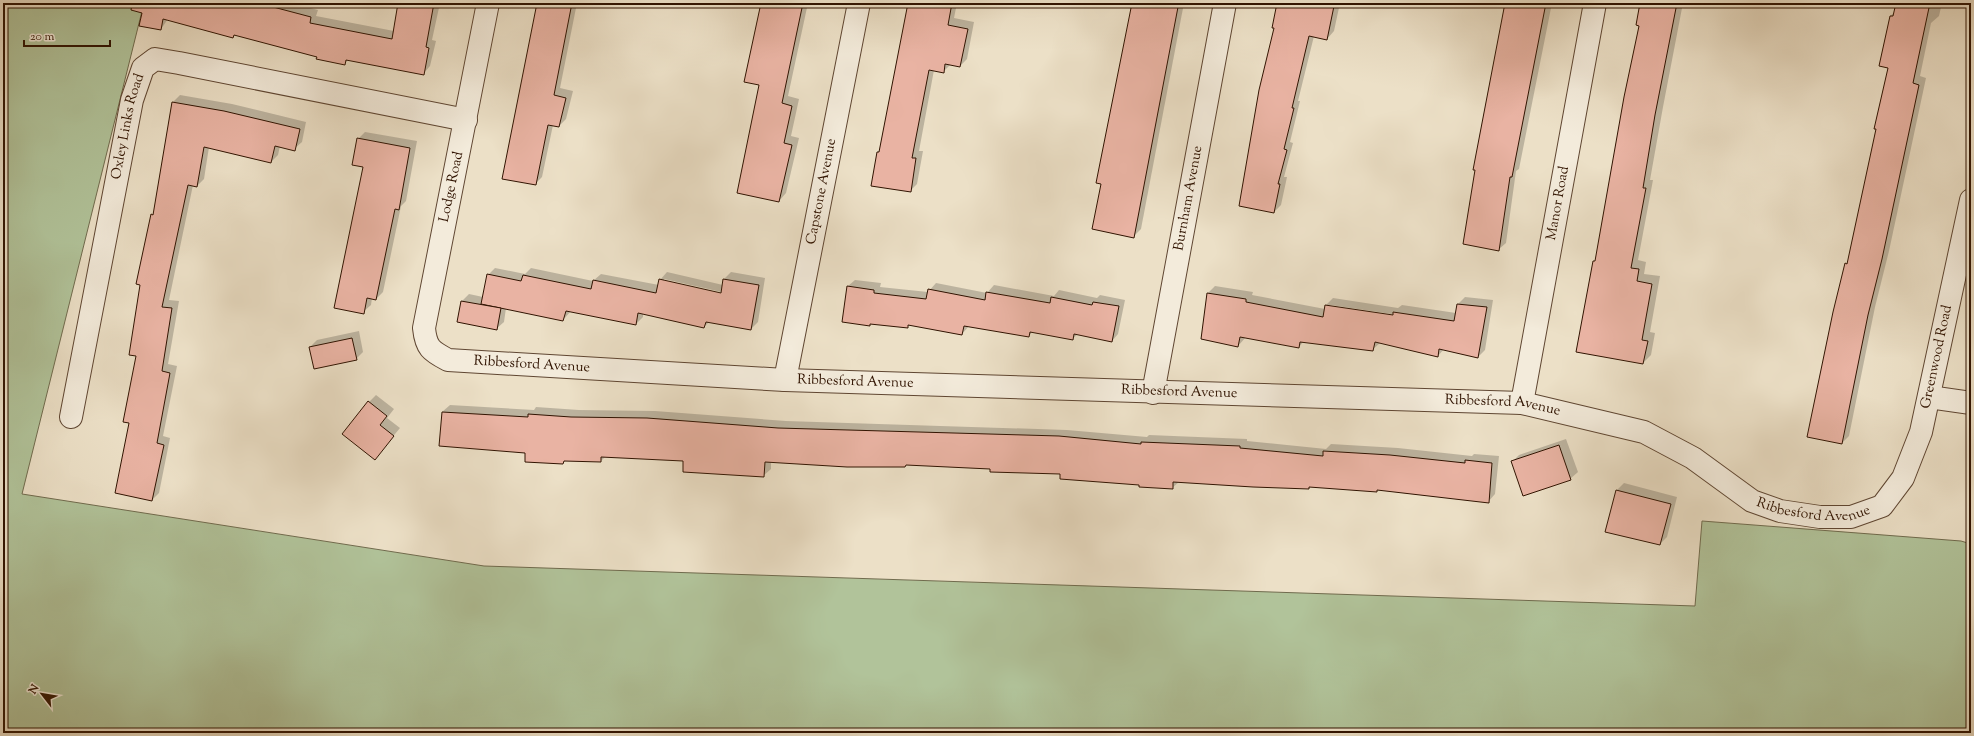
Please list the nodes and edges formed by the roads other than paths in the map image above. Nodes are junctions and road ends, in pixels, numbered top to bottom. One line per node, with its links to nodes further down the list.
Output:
1 (488, 3): 5 (street, Lodge Road)
2 (859, 3): 8 (street, Capstone Avenue)
3 (1226, 3): 9 (street, Burnham Avenue)
4 (1595, 3): 11 (street, Manor Road)
5 (466, 120): 7 (street, Lodge Road); 13 (street, Oxley Links Road)
6 (1971, 200): 10 (street, Greenwood Road)
7 (448, 360): 8 (street, Ribbesford Avenue)
8 (785, 380): 9 (street, Ribbesford Avenue)
9 (1153, 393): 11 (street, Ribbesford Avenue)
10 (1929, 397): 12 (street); 14 (street, Greenwood Road)
11 (1522, 403): 14 (street, Ribbesford Avenue)
12 (1971, 403)
13 (71, 417)
14 (1882, 506)

